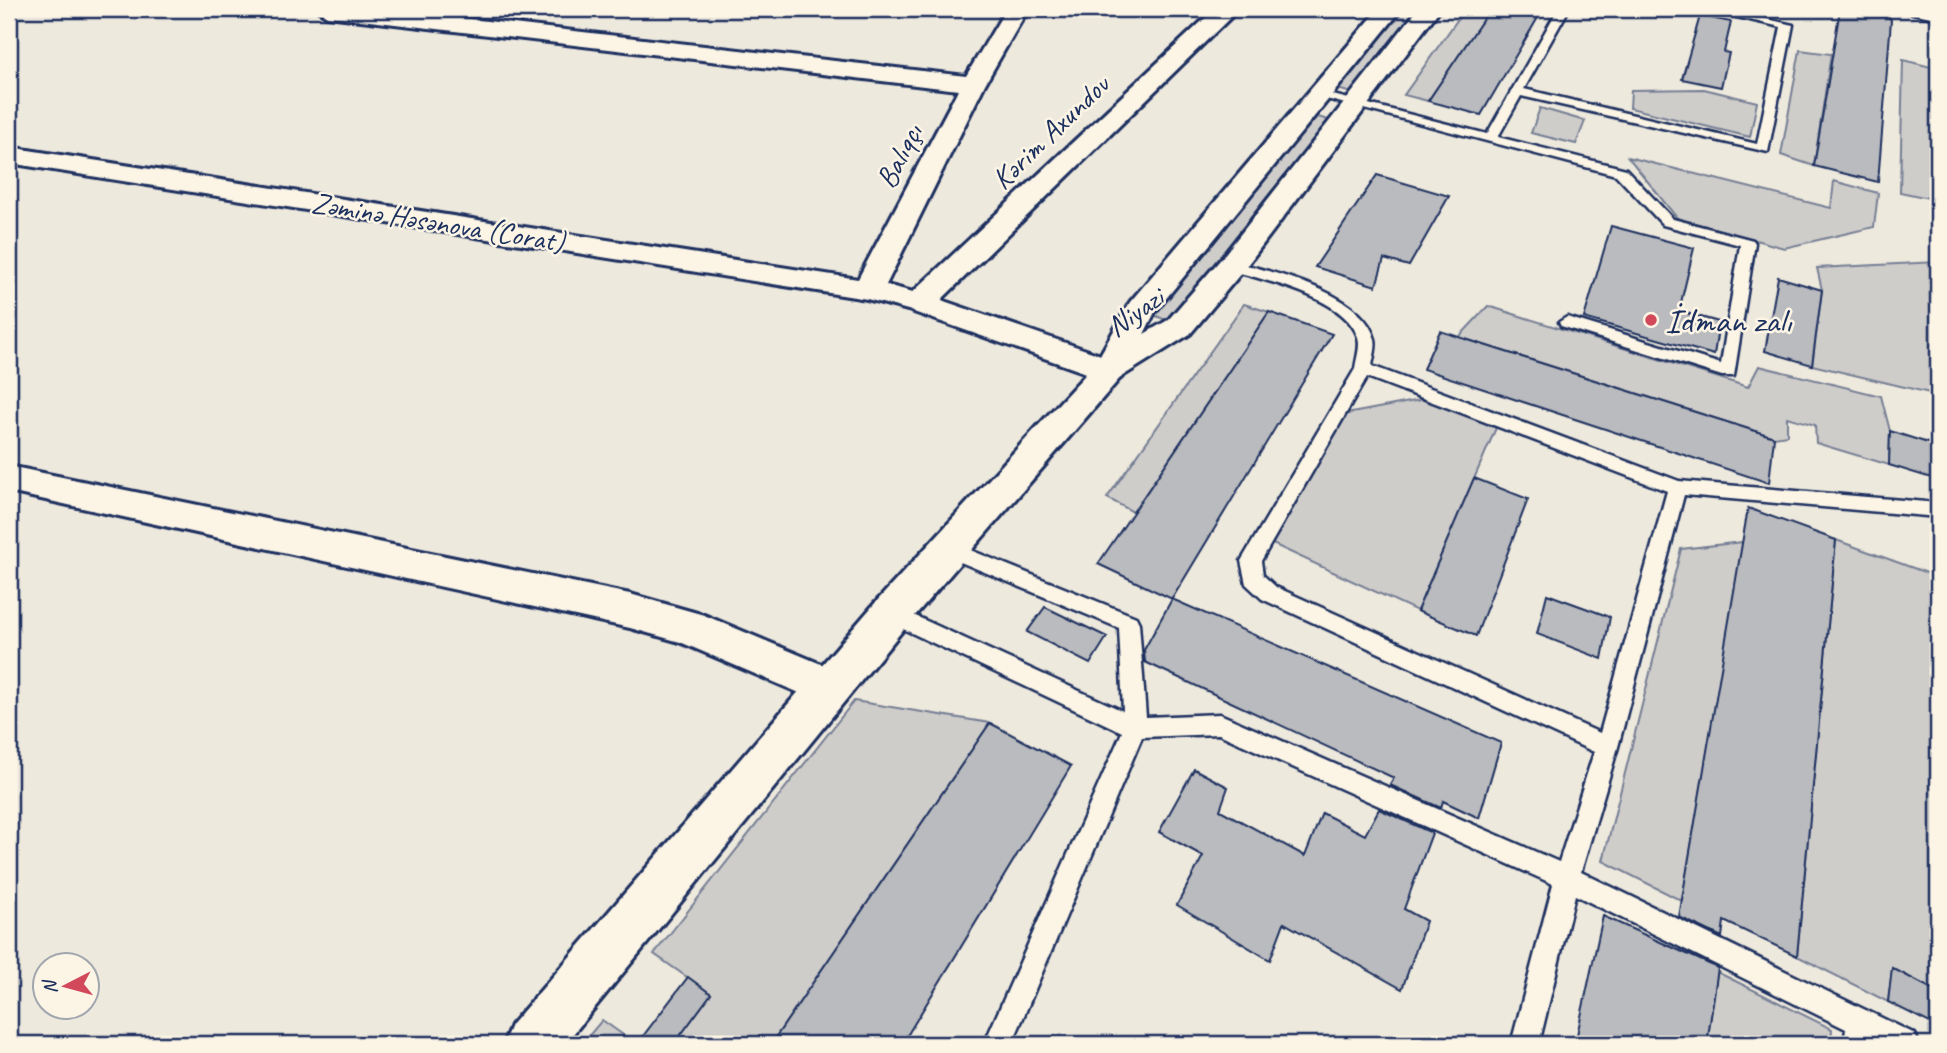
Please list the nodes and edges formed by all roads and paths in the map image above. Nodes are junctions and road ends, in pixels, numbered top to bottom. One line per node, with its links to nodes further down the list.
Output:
1 (327, 9): 12 (street)
2 (1017, 9): 12 (street, Balıqçı)
3 (1228, 9): 20 (street, Kərim Axundov)
4 (1391, 9): 14 (street, Niyazi)
5 (1429, 9): 15 (street, Niyazi)
6 (1563, 9): 13 (lane)
7 (1706, 9): 11 (lane)
8 (1790, 9): 11 (lane)
9 (1902, 9): 10 (lane)
10 (1938, 16)
11 (1787, 25): 13 (lane)
12 (973, 84): 19 (street, Balıqçı)
13 (1517, 92): 16 (lane)
14 (1321, 96): 15 (lane); 23 (street, Niyazi)
15 (1356, 104): 16 (lane); 18 (street, Niyazi)
16 (1491, 138): 21 (lane)
17 (9, 155): 19 (street, Zəminə Həsənova (Corat))
18 (1231, 266): 22 (lane); 23 (street, Niyazi)
19 (868, 290): 20 (street)
20 (919, 303): 23 (street)
21 (1567, 322)
22 (1363, 369): 25 (lane); 31 (lane)
23 (1109, 370): 27 (street)
24 (9, 479): 29 (street)
25 (1677, 488): 26 (lane); 31 (lane)
26 (1938, 510)
27 (948, 549): 28 (street); 30 (lane)
28 (891, 614): 29 (street); 30 (lane)
29 (830, 687): 34 (street)
30 (1135, 727): 32 (lane); 35 (lane)
31 (1607, 747): 32 (lane)
32 (1567, 878): 33 (lane); 36 (lane)
33 (1859, 1033): 37 (lane)
34 (530, 1044)
35 (998, 1044)
36 (1525, 1044)
37 (1905, 1044)

